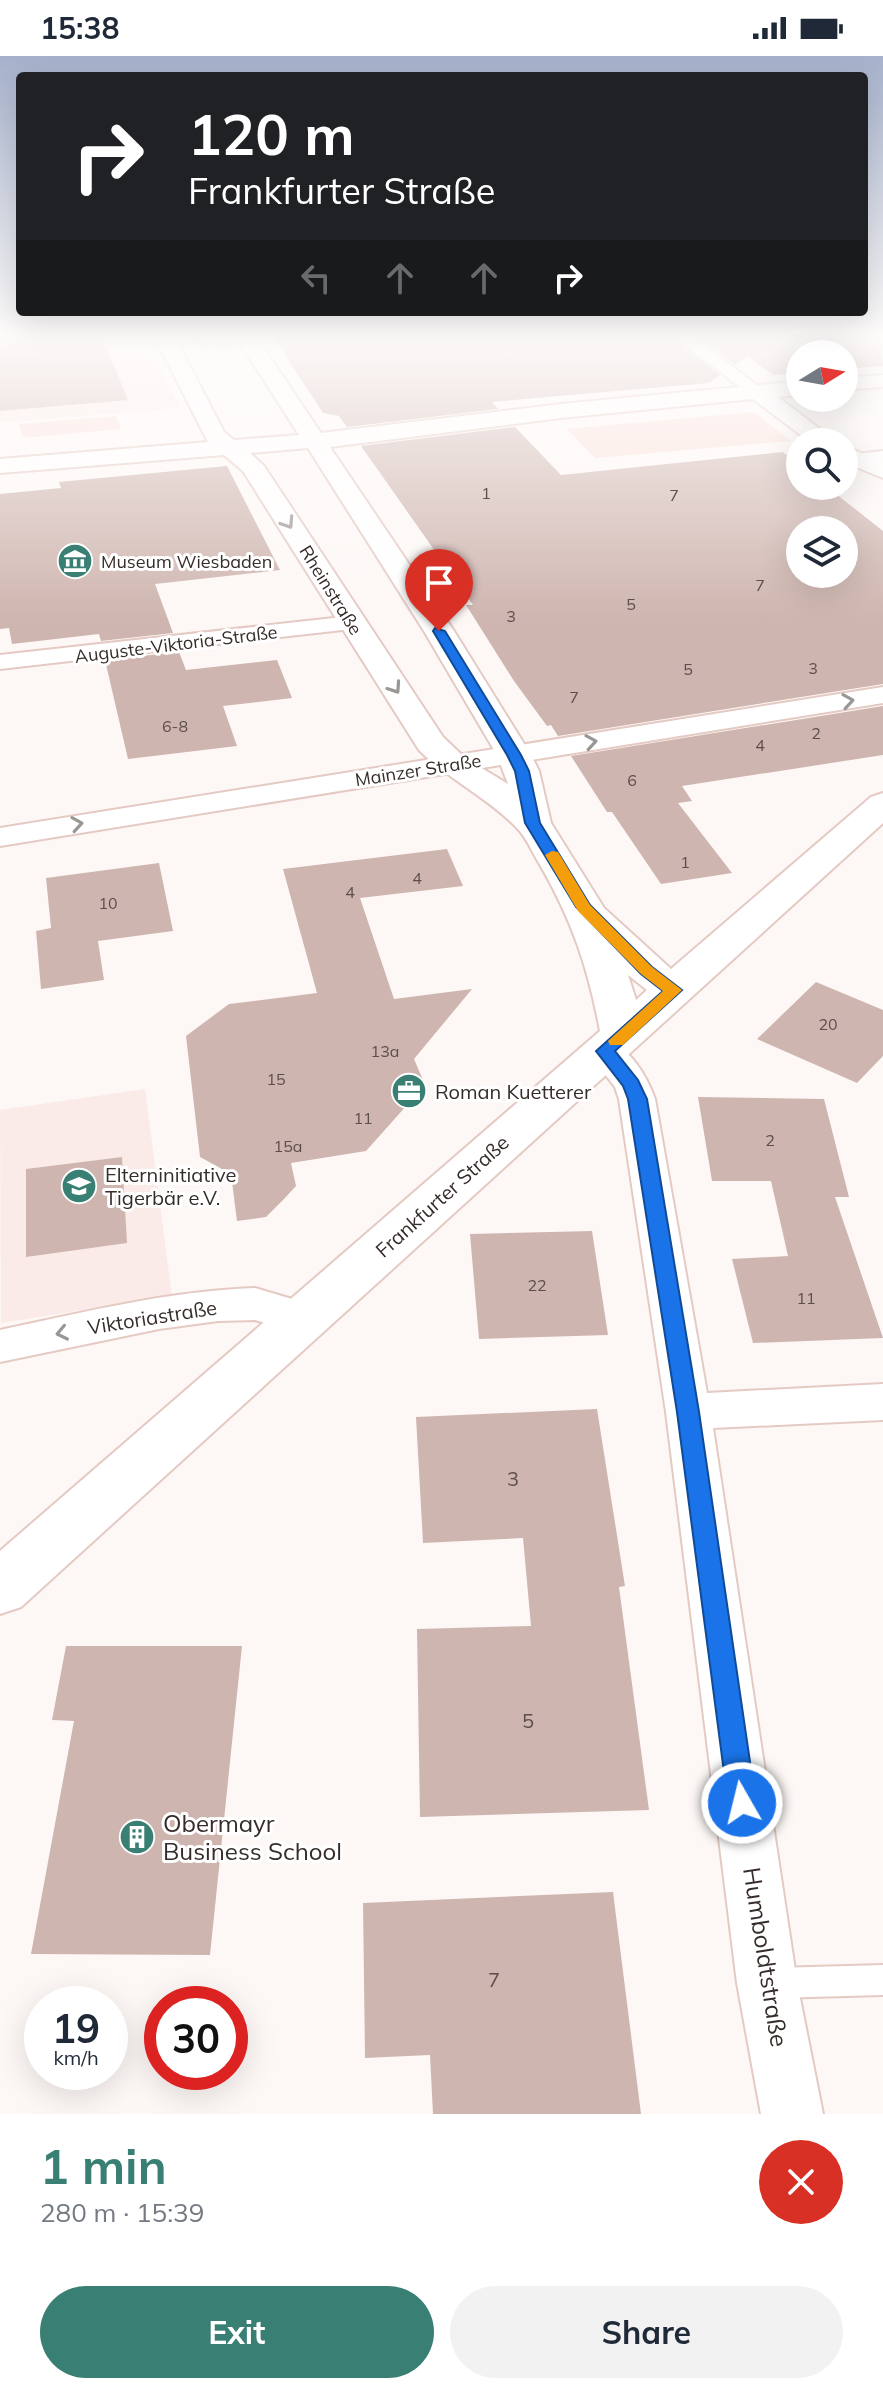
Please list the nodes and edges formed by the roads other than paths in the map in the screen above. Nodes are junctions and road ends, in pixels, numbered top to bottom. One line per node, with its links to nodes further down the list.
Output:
1 (216, 428): 5 (main road, Rheinstraße)
2 (305, 428): 4 (main road, Rheinstraße)
3 (383, 428): 4 (main road)
4 (310, 435): 5 (main road); 13 (main road, Rheinstraße)
5 (222, 441): 6 (main road); 10 (main road); 12 (main road, Rheinstraße, one-way to 12)
6 (0, 452)
7 (858, 457): 8 (street)
8 (883, 457)
9 (858, 460): 11 (main road)
10 (0, 466)
11 (883, 471)
12 (340, 561): 13 (main road); 14 (main road, Rheinstraße)
13 (393, 563): 17 (main road, Rheinstraße)
14 (352, 623): 15 (street, Auguste-Viktoria-Straße); 18 (main road, Rheinstraße, one-way to 18)
15 (0, 662)
16 (883, 695): 17 (street, Mainzer Straße, one-way to 16)
17 (514, 755): 18 (street, Mainzer Straße); 20 (main road, Rheinstraße)
18 (453, 765): 20 (main road, Rheinstraße); 21 (street, Mainzer Straße, one-way to 18)
19 (883, 804): 23 (main road, Frankfurter Straße)
20 (533, 823): 22 (main road, Rheinstraße)
21 (0, 837)
22 (584, 907): 23 (main road); 24 (main road)
23 (674, 990): 24 (main road, Frankfurter Straße)
24 (613, 1044): 25 (main road, Frankfurter Straße); 28 (street, Humboldtstraße)
25 (304, 1318): 26 (street, Viktoriastraße, one-way to 26); 29 (main road, Frankfurter Straße)
26 (0, 1346)
27 (883, 1402): 28 (street)
28 (688, 1412): 31 (street, Humboldtstraße)
29 (0, 1588)
30 (883, 1980): 31 (lane)
31 (767, 1983): 32 (street, Humboldtstraße)
32 (792, 2114)

